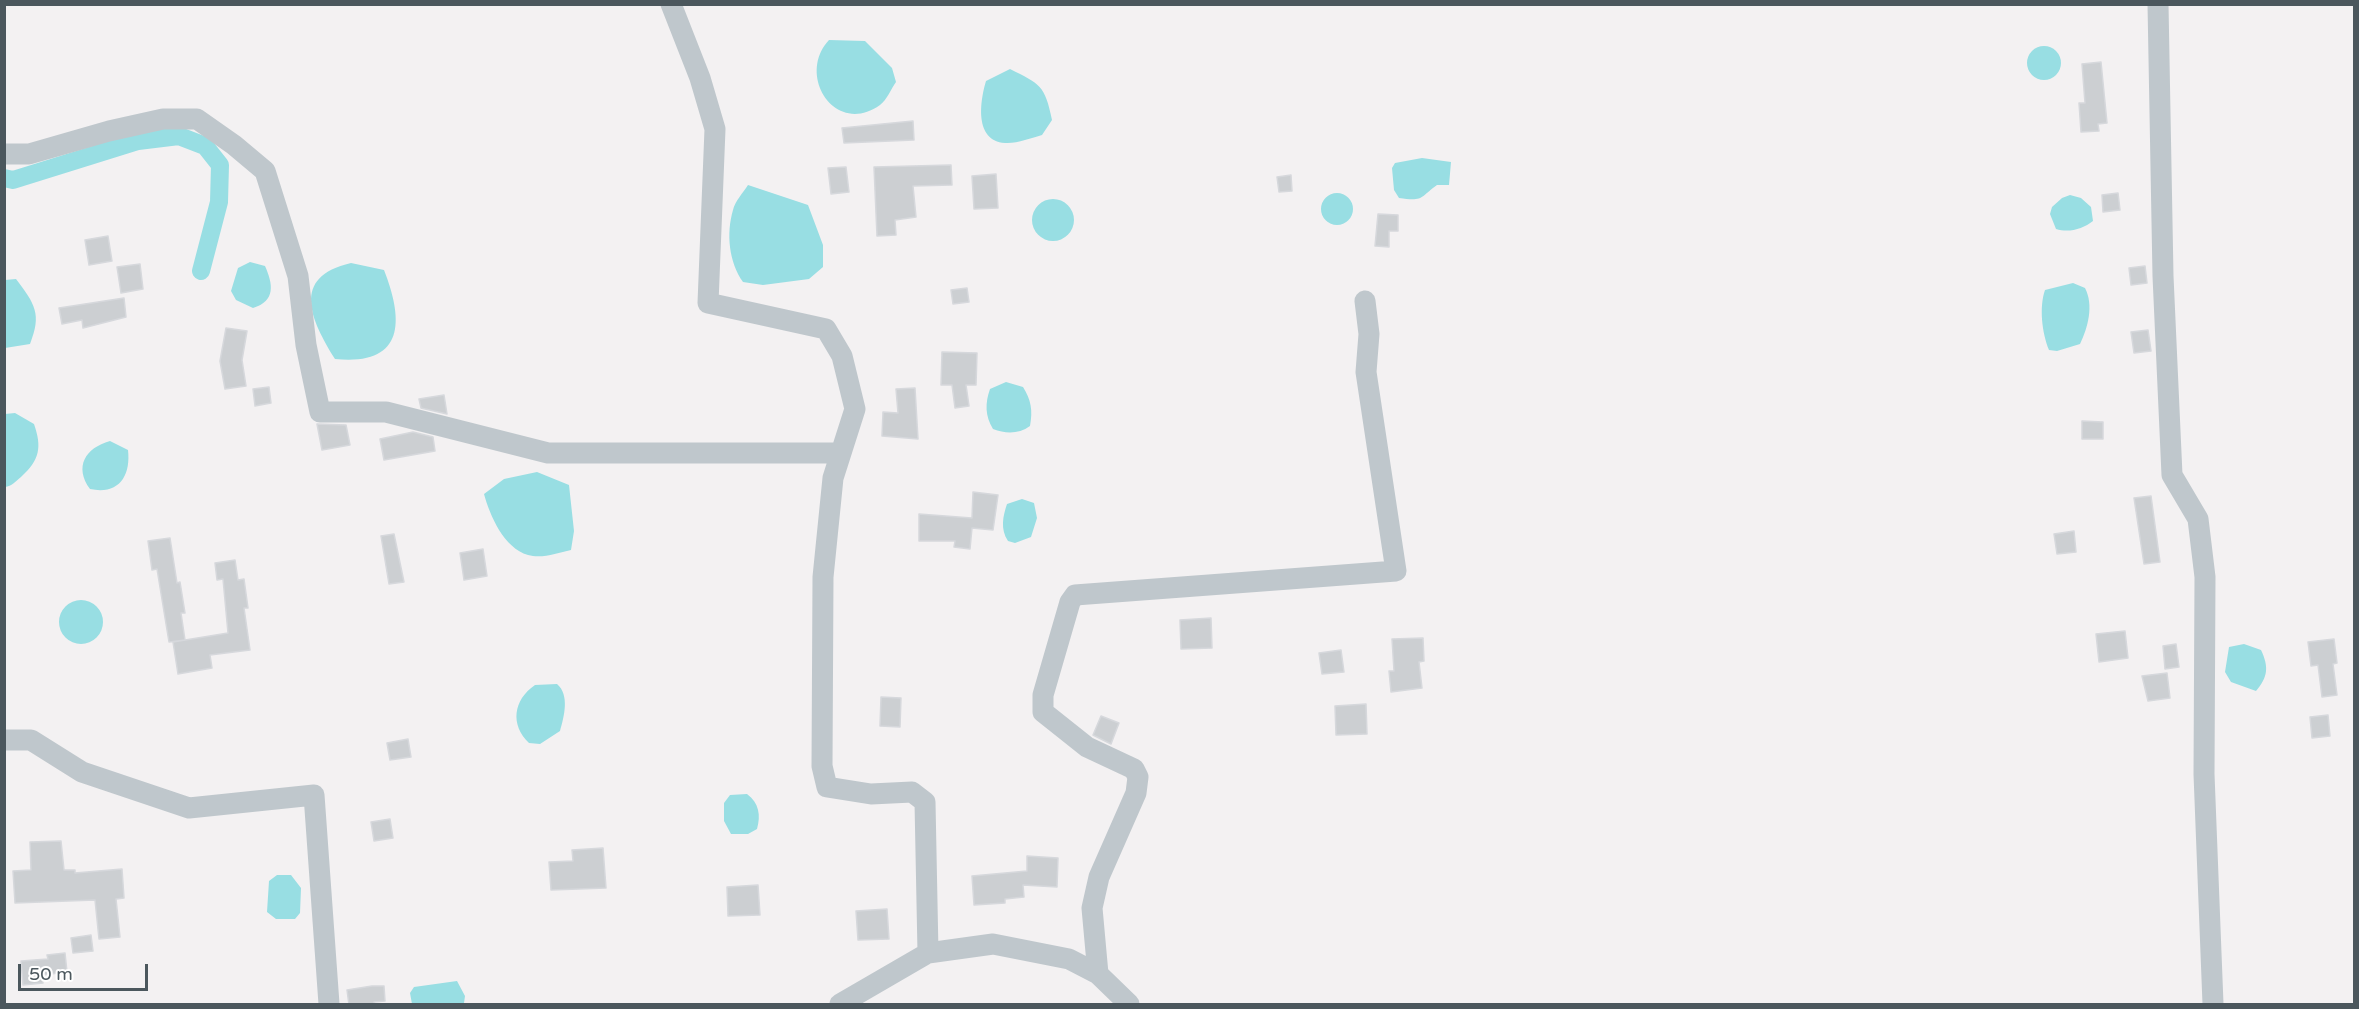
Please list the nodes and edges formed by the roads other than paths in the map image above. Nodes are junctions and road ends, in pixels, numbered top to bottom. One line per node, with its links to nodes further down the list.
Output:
1 (671, 4): 5 (street)
2 (2158, 4): 12 (street)
3 (4, 154): 5 (street)
4 (1365, 301): 8 (street)
5 (841, 453): 7 (street)
6 (4, 740): 9 (street)
7 (928, 953): 8 (street); 10 (street)
8 (1098, 974): 11 (street)
9 (329, 1005)
10 (840, 1005)
11 (1129, 1005)
12 (2213, 1005)

